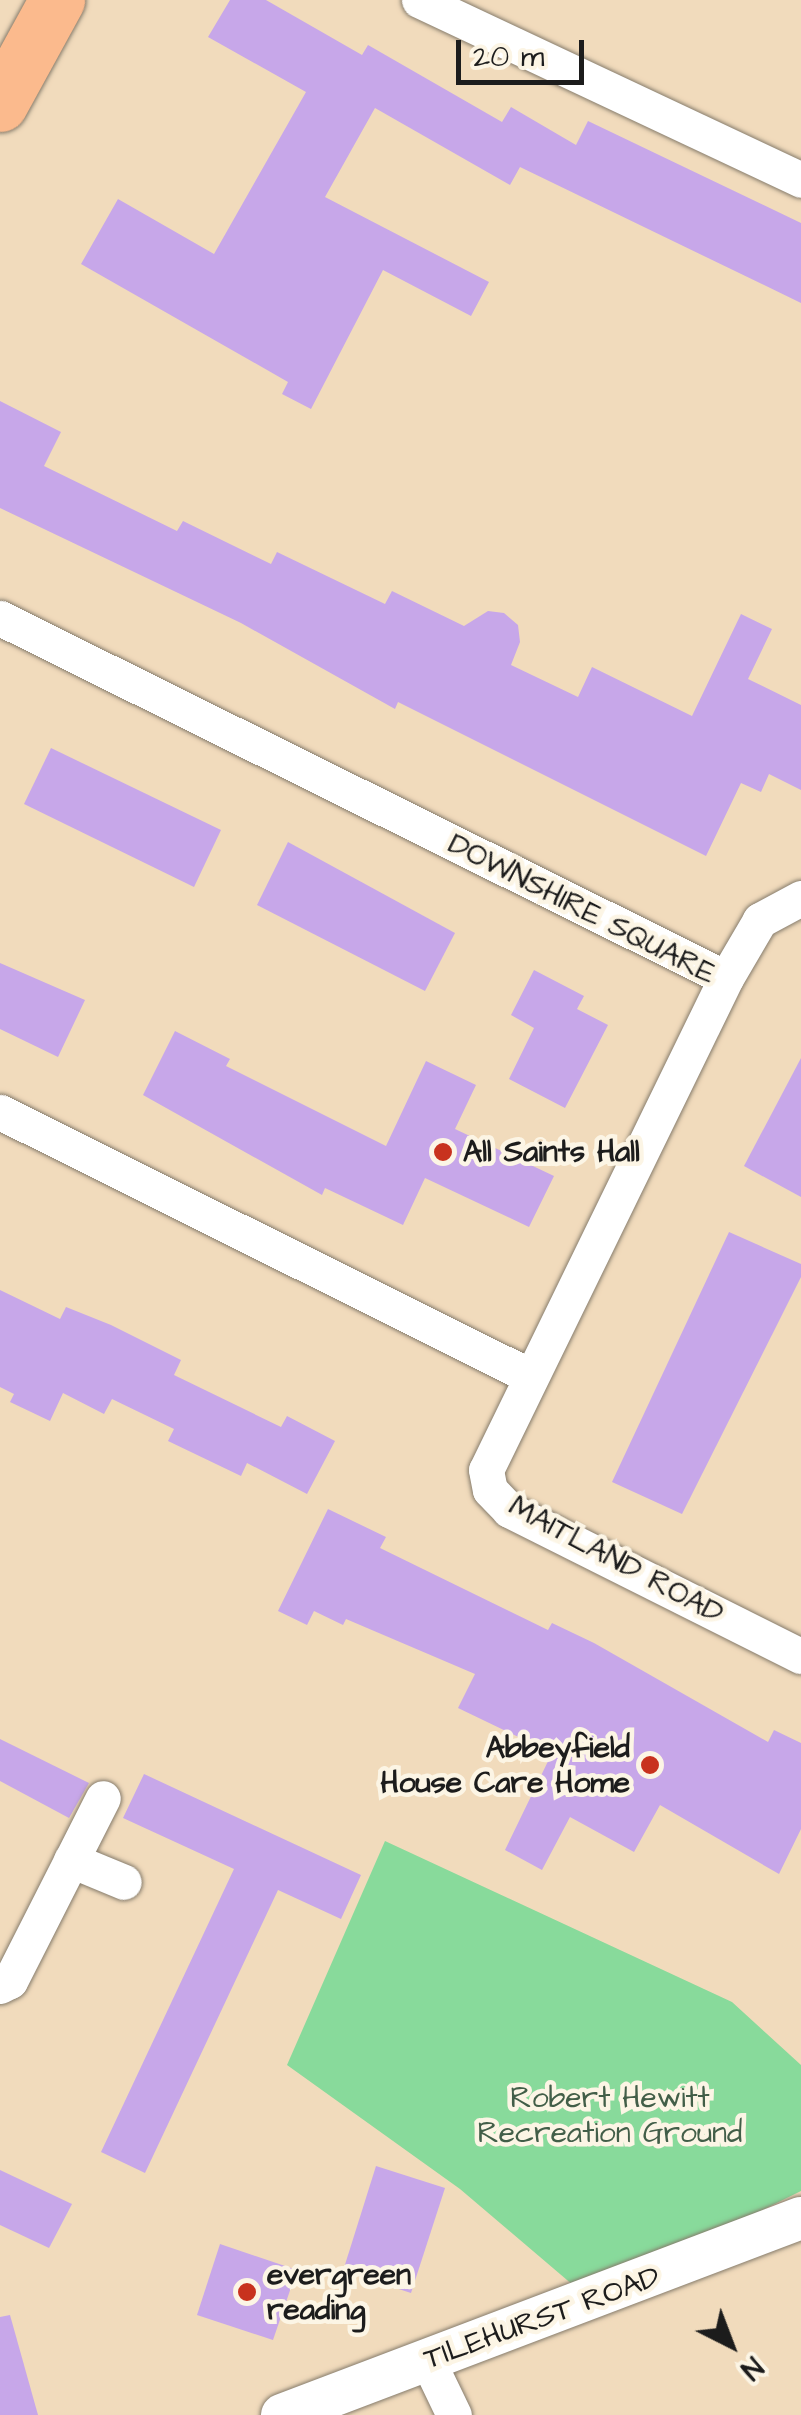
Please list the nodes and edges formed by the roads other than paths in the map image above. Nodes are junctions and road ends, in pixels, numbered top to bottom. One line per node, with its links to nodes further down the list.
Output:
1 (57, 0): 3 (main road)
2 (420, 0): 4 (street)
3 (3, 91)
4 (801, 180)
5 (0, 618): 7 (street, DOWNSHIRE SQUARE)
6 (801, 898): 7 (street)
7 (726, 978): 9 (street, DOWNSHIRE SQUARE)
8 (0, 1112): 9 (street)
9 (530, 1376): 10 (street, MAITLAND ROAD)
10 (801, 1656)
11 (103, 1798): 12 (street)
12 (72, 1860): 13 (street); 14 (street)
13 (124, 1882)
14 (0, 1986)
15 (801, 2218): 16 (street, TILEHURST ROAD)
16 (427, 2359): 17 (street, TILEHURST ROAD); 18 (street)
17 (282, 2415)
18 (454, 2415)

